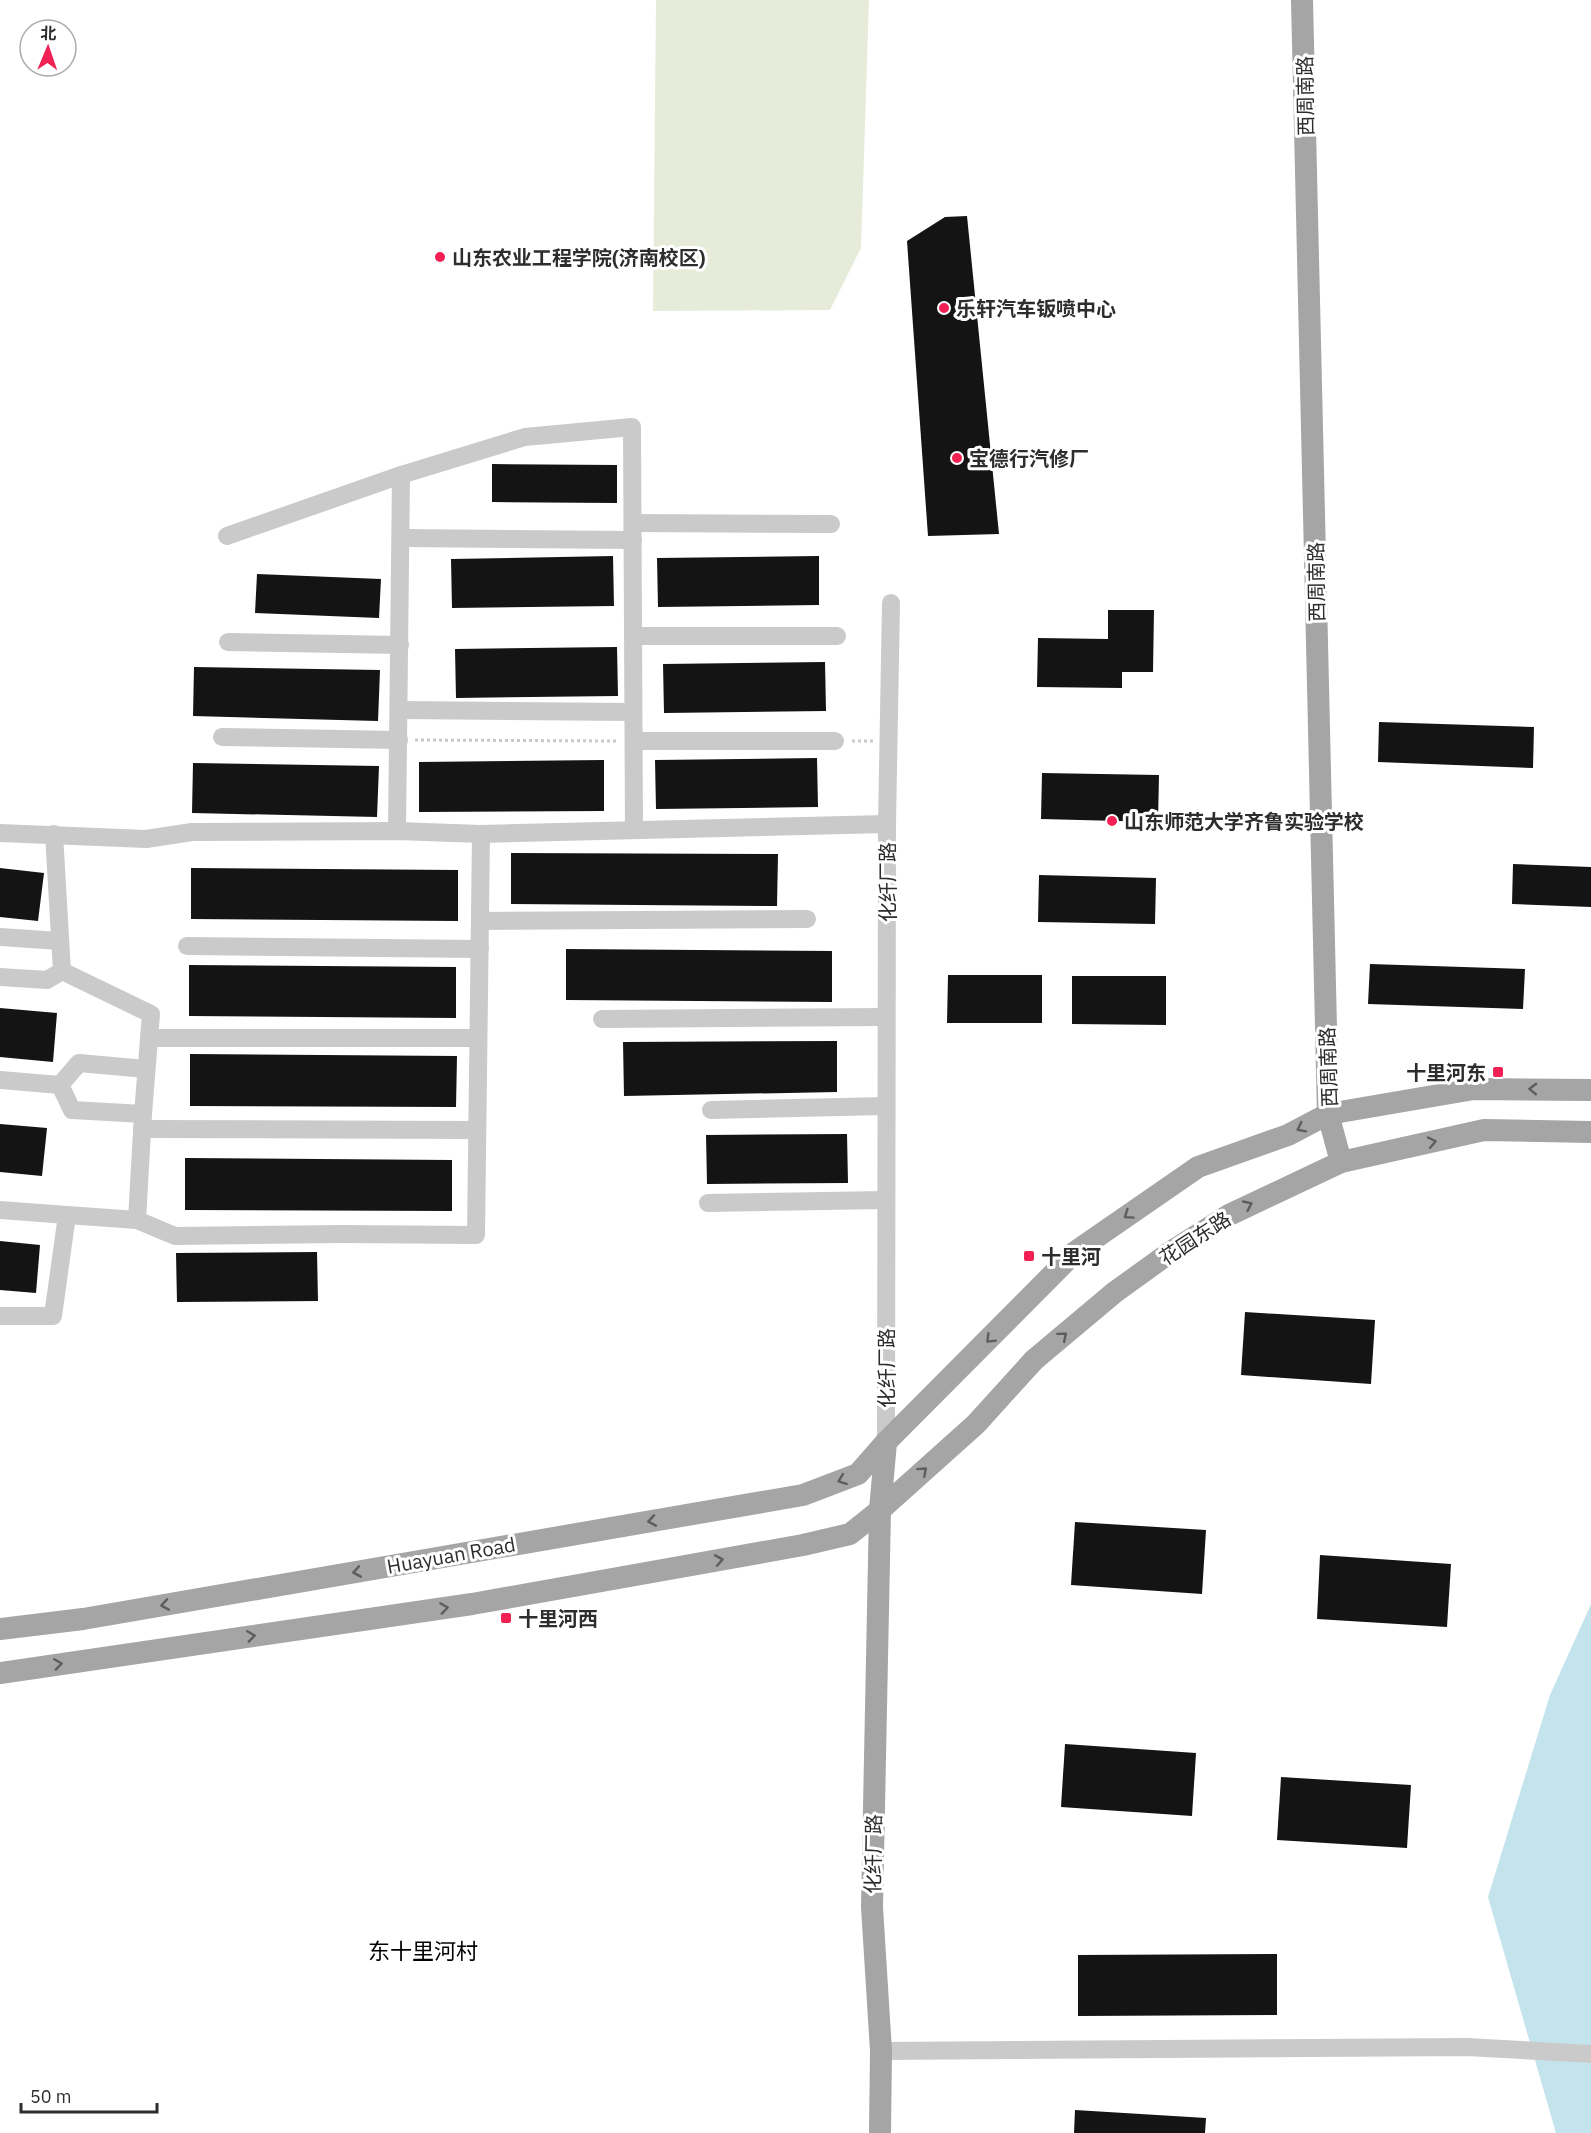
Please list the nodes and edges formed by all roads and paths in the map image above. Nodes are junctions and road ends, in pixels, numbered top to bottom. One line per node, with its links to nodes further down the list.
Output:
1 (1302, 0): 43 (main road, 西周南路)
2 (401, 475): 4 (street); 5 (street); 6 (street)
3 (831, 524): 4 (street)
4 (633, 531): 6 (street); 8 (street)
5 (227, 536)
6 (401, 538): 11 (street)
7 (891, 603): 18 (street, 化纤厂路)
8 (633, 636): 9 (street); 13 (street)
9 (837, 636)
10 (228, 642): 11 (street)
11 (400, 645): 12 (street)
12 (399, 710): 13 (street); 15 (street)
13 (633, 712): 16 (street)
14 (222, 736): 15 (street)
15 (399, 740): 16 (path); 21 (street)
16 (634, 741): 17 (street); 20 (street)
17 (835, 741): 18 (path)
18 (888, 741): 19 (street, 化纤厂路)
19 (887, 824): 20 (street); 33 (street, 化纤厂路)
20 (634, 830): 24 (street)
21 (397, 831): 23 (street); 24 (street)
22 (0, 833): 23 (street)
23 (54, 834): 28 (street)
24 (481, 834): 26 (street)
25 (807, 919): 26 (street)
26 (480, 921): 30 (street)
27 (0, 937): 28 (street)
28 (60, 941): 31 (street)
29 (187, 946): 30 (street)
30 (480, 949): 36 (street)
31 (62, 971): 32 (street); 35 (street)
32 (0, 977)
33 (886, 1017): 34 (street); 41 (street, 化纤厂路)
34 (602, 1019)
35 (149, 1038): 36 (street); 37 (street)
36 (478, 1038): 45 (street)
37 (146, 1069): 39 (street); 44 (street)
38 (0, 1080): 39 (street)
39 (60, 1085): 44 (street)
40 (1591, 1090): 43 (main road, one-way to 43)
41 (886, 1106): 42 (street); 48 (street, 化纤厂路)
42 (711, 1110)
43 (1328, 1114): 47 (main road, 西周南路); 54 (main road, one-way to 54)
44 (142, 1121): 45 (street); 52 (street)
45 (477, 1130): 52 (street)
46 (1591, 1132): 47 (main road, 花园东路, one-way to 46)
47 (1341, 1162): 55 (main road, 花园东路, one-way to 47)
48 (886, 1200): 49 (street); 54 (street, 化纤厂路)
49 (708, 1203)
50 (0, 1210): 51 (street)
51 (67, 1215): 52 (street); 53 (street)
52 (137, 1220)
53 (0, 1316)
54 (886, 1442): 55 (main road, 化纤厂路); 56 (main road, Huayuan Road, one-way to 56)
55 (880, 1510): 57 (main road, one-way to 55); 58 (main road, 化纤厂路)
56 (0, 1629)
57 (0, 1673)
58 (881, 2051): 59 (street); 60 (main road, 化纤厂路)
59 (1591, 2054)
60 (880, 2133)

